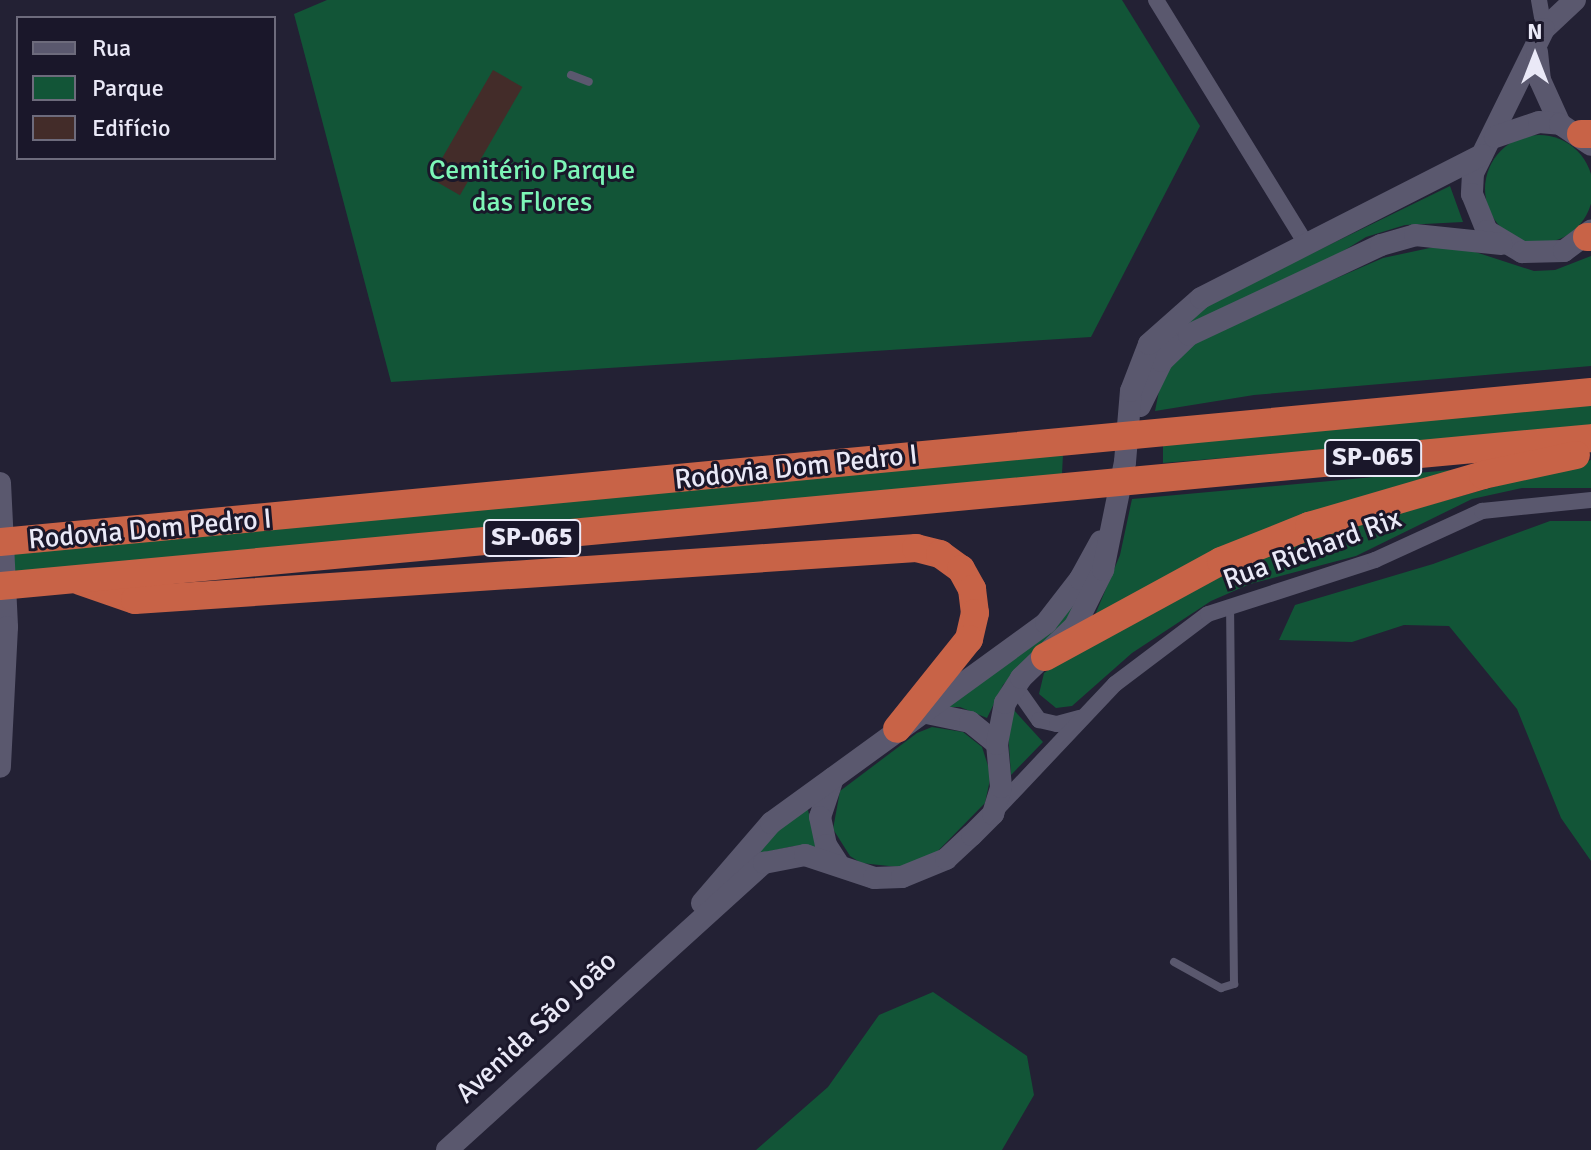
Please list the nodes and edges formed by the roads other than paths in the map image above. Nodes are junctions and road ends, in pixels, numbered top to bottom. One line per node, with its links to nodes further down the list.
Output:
1 (1156, 0): 12 (street)
2 (1539, 0): 4 (street)
3 (1575, 0): 4 (main road)
4 (1544, 29): 5 (main road)
5 (1537, 51): 8 (main road); 9 (main road)
6 (571, 75): 7 (lane)
7 (589, 82)
8 (1581, 134): 9 (main road)
9 (1488, 146): 11 (main road); 12 (main road)
10 (1590, 235): 11 (main road)
11 (1502, 244): 18 (main road)
12 (1307, 245): 18 (main road)
13 (1591, 374): 15 (highway)
14 (1591, 392): 15 (highway, Rodovia Dom Pedro I / SP-065)
15 (1254, 423): 23 (highway, Rodovia Dom Pedro I / SP-065)
16 (1591, 438): 24 (highway, Rodovia Dom Pedro I / SP-065)
17 (1591, 452): 27 (highway)
18 (1125, 462): 22 (main road)
19 (0, 483): 20 (main road)
20 (1, 495): 33 (main road)
21 (1591, 500): 26 (street, Rua Richard Rix)
22 (1118, 507): 27 (main road); 29 (main road)
23 (0, 542)
24 (75, 579): 25 (highway, Rodovia Dom Pedro I / SP-065); 31 (highway)
25 (0, 586)
26 (1230, 605): 30 (street, Rua Richard Rix); 38 (lane)
27 (1045, 657): 28 (main road)
28 (1015, 686): 30 (street); 32 (main road)
29 (922, 712): 31 (main road); 32 (main road)
30 (1081, 718): 35 (street, Rua Richard Rix)
31 (897, 729): 34 (main road)
32 (997, 744): 35 (main road)
33 (0, 767)
34 (835, 773): 36 (main road); 37 (main road)
35 (993, 814): 36 (main road)
36 (839, 865): 37 (main road)
37 (666, 948): 39 (main road, Avenida São João)
38 (1174, 962)
39 (447, 1150)

